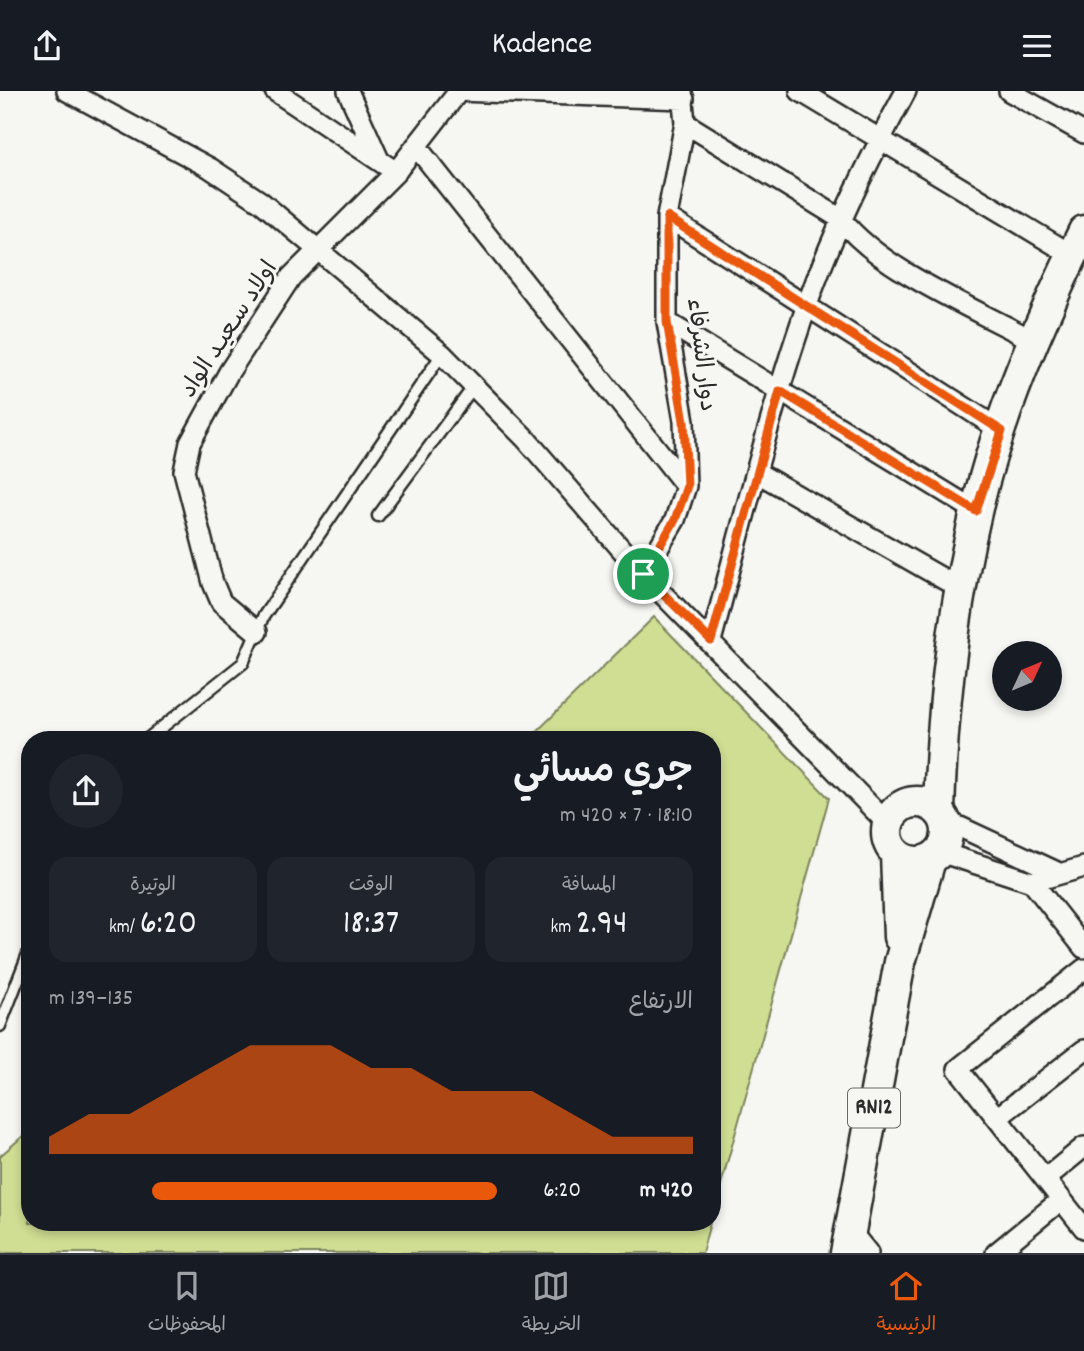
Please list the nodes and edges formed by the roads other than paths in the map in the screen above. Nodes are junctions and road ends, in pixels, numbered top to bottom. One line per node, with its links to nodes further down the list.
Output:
1 (67, 91): 18 (street)
2 (275, 91): 13 (street)
3 (348, 91): 13 (street)
4 (459, 91): 8 (street); 12 (street, اولاد سـعيـد الواد)
5 (800, 91): 11 (street)
6 (906, 91): 11 (street)
7 (1009, 91): 10 (street)
8 (683, 95): 9 (street, دوار الشرفاء)
9 (685, 123): 15 (street, دوار الشرفاء); 16 (street)
10 (1084, 133)
11 (880, 139): 16 (street); 17 (street)
12 (416, 146): 14 (street, اولاد سـعيـد الواد); 27 (street)
13 (379, 160): 14 (street)
14 (396, 171): 18 (street, اولاد سـعيـد الواد)
15 (667, 217): 19 (street); 20 (street, دوار الشرفاء)
16 (841, 219): 19 (street); 21 (street)
17 (1078, 243): 21 (main road, RN12)
18 (318, 250): 22 (street); 32 (street, اولاد سـعيـد الواد)
19 (806, 308): 24 (street); 25 (street)
20 (667, 322): 24 (street); 27 (street, دوار الشرفاء)
21 (1032, 340): 25 (main road, RN12)
22 (442, 354): 23 (street); 32 (lane)
23 (474, 386): 29 (lane); 30 (street)
24 (780, 391): 26 (street); 28 (street)
25 (1002, 431): 28 (main road, RN12)
26 (756, 472): 31 (street); 33 (street)
27 (687, 486): 30 (street, دوار الشرفاء)
28 (976, 511): 31 (main road, RN12)
29 (378, 516)
30 (643, 574): 33 (street)
31 (961, 589): 34 (main road, RN12)
32 (257, 632): 35 (lane)
33 (711, 641): 36 (street)
34 (941, 729): 36 (main road, RN12); 37 (main road, RN12)
35 (157, 731)
36 (897, 814): 37 (main road); 38 (main road, RN12)
37 (942, 816): 39 (main road, RN12); 41 (street)
38 (895, 854): 39 (main road); 44 (main road, RN12)
39 (935, 856): 42 (street); 44 (main road, RN12)
40 (1084, 867): 41 (street)
41 (1059, 873): 42 (street)
42 (1032, 882): 43 (street)
43 (1084, 948)
44 (900, 962): 54 (main road, RN12)
45 (1084, 969): 49 (street)
46 (21, 972): 47 (lane)
47 (0, 1025)
48 (1084, 1051): 49 (street)
49 (997, 1118): 51 (street)
50 (1084, 1147): 51 (street)
51 (1045, 1179): 52 (street)
52 (1061, 1200): 53 (street); 55 (street)
53 (1084, 1228)
54 (855, 1246)
55 (996, 1253)

